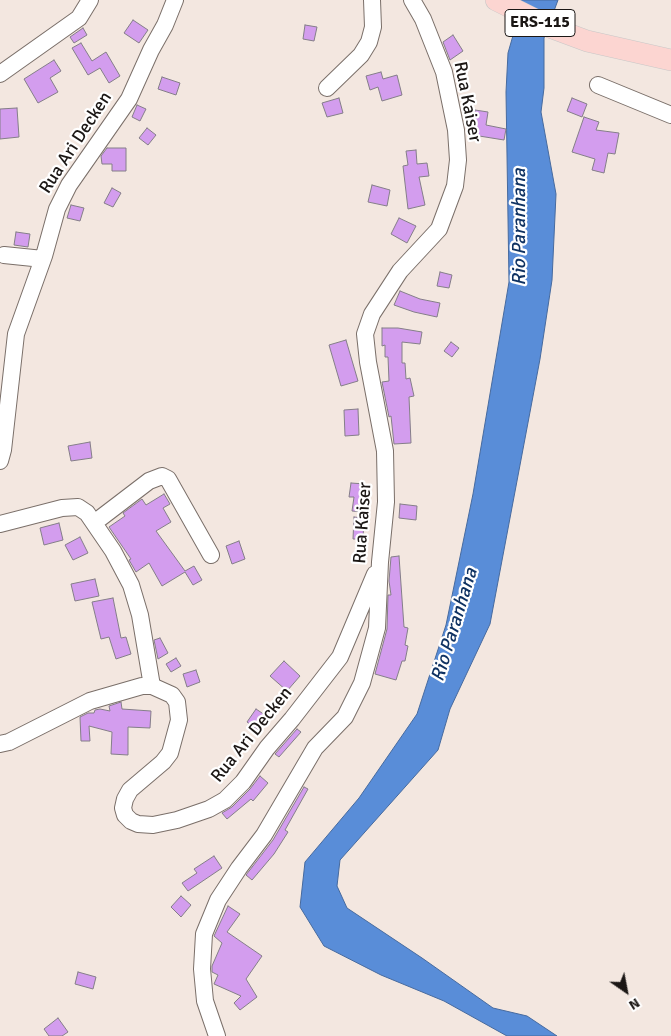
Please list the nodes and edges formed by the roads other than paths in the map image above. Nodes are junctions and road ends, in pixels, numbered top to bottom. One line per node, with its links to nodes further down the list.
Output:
1 (90, 0): 7 (street)
2 (175, 0): 12 (street, Rua Ari Decken)
3 (372, 0): 9 (street)
4 (412, 0): 17 (street, Rua Kaiser)
5 (496, 0): 6 (main road, ERS-115)
6 (671, 60)
7 (0, 74)
8 (598, 85): 10 (street)
9 (326, 88)
10 (671, 115)
11 (4, 255): 12 (street)
12 (43, 259): 13 (street, Rua Ari Decken)
13 (0, 461)
14 (94, 523): 15 (street); 16 (street); 18 (street)
15 (0, 524)
16 (211, 555)
17 (380, 562): 18 (street, Rua Ari Decken); 20 (street, Rua Kaiser)
18 (152, 686): 19 (street)
19 (0, 744)
20 (217, 1036)

